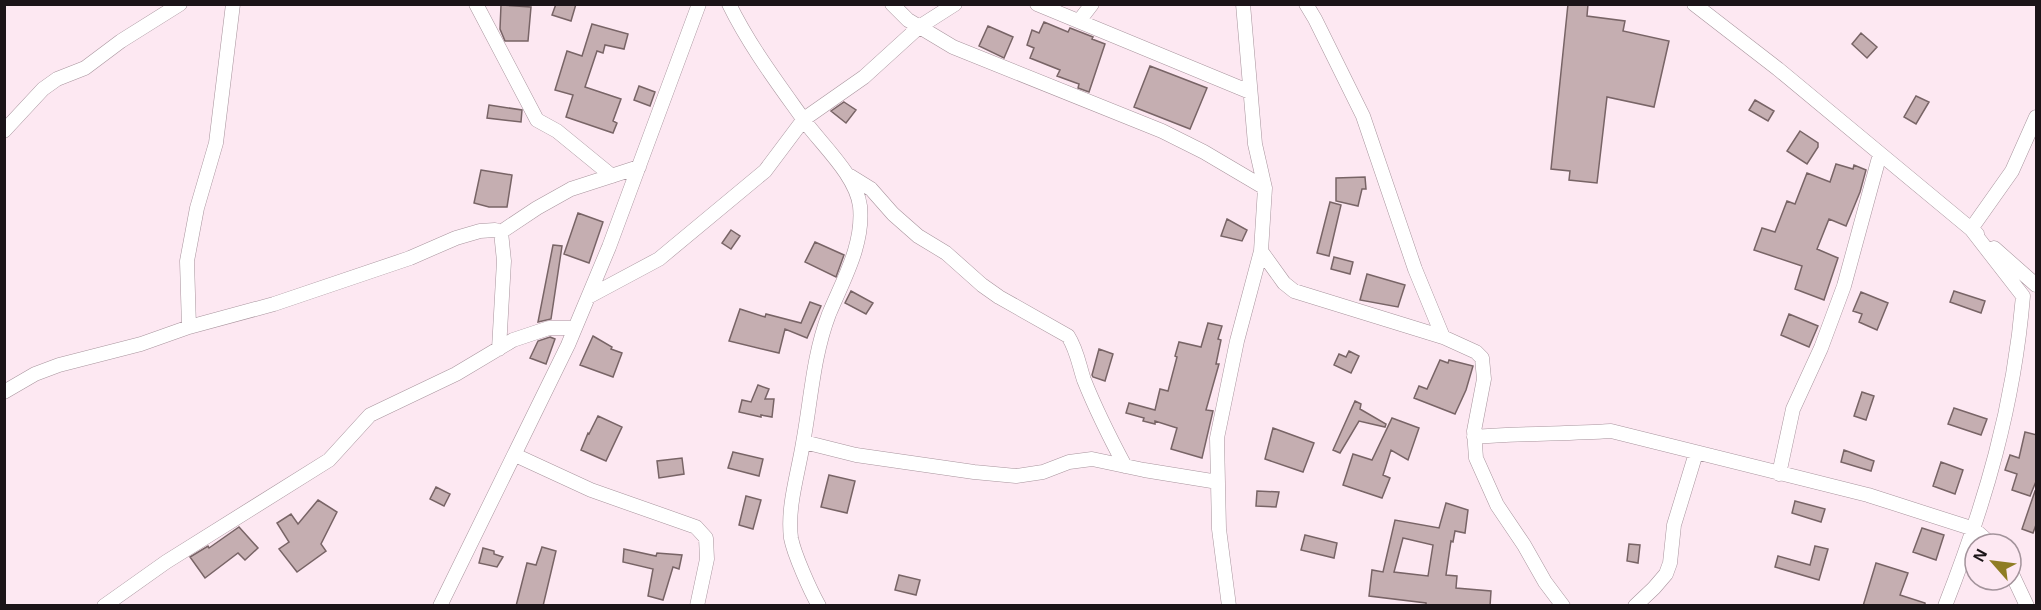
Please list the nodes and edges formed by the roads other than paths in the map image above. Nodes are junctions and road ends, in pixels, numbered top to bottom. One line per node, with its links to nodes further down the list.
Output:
1 (180, 4): 18 (street)
2 (233, 4): 29 (street)
3 (476, 4): 22 (street)
4 (699, 4): 20 (street)
5 (729, 4): 17 (street)
6 (892, 4): 14 (street)
7 (955, 4): 14 (street)
8 (1037, 4): 13 (street)
9 (1092, 4): 13 (street)
10 (1306, 4): 31 (street)
11 (1694, 4): 19 (street)
12 (1242, 5): 15 (street)
13 (1079, 21): 15 (street)
14 (919, 27): 17 (street); 23 (street)
15 (1250, 92): 23 (street)
16 (2037, 117): 24 (street)
17 (804, 119): 21 (street); 28 (street)
18 (4, 131)
19 (1880, 154): 24 (street); 39 (street)
20 (639, 167): 22 (street); 28 (street)
21 (844, 171): 35 (street); 38 (street)
22 (612, 176): 25 (street)
23 (1265, 188): 26 (street)
24 (1971, 229): 27 (street); 41 (street)
25 (501, 232): 29 (street); 32 (street)
26 (1261, 251): 31 (street); 40 (street)
27 (2037, 285)
28 (588, 297): 30 (street)
29 (189, 327): 33 (street)
30 (575, 328): 32 (street); 37 (street)
31 (1443, 337): 34 (street)
32 (499, 349): 44 (street)
33 (4, 392)
34 (1474, 437): 36 (street); 49 (street)
35 (804, 442): 38 (street); 47 (street)
36 (1696, 453): 39 (street); 50 (street)
37 (515, 455): 45 (street); 46 (street)
38 (1125, 466): 40 (street)
39 (1779, 474): 41 (street)
40 (1218, 482): 48 (street)
41 (1974, 529): 42 (street); 51 (street)
42 (1977, 532)
43 (2020, 592): 52 (street)
44 (104, 606)
45 (440, 606)
46 (697, 606)
47 (819, 606)
48 (1229, 606)
49 (1563, 606)
50 (1635, 606)
51 (1945, 606)
52 (2027, 606)

